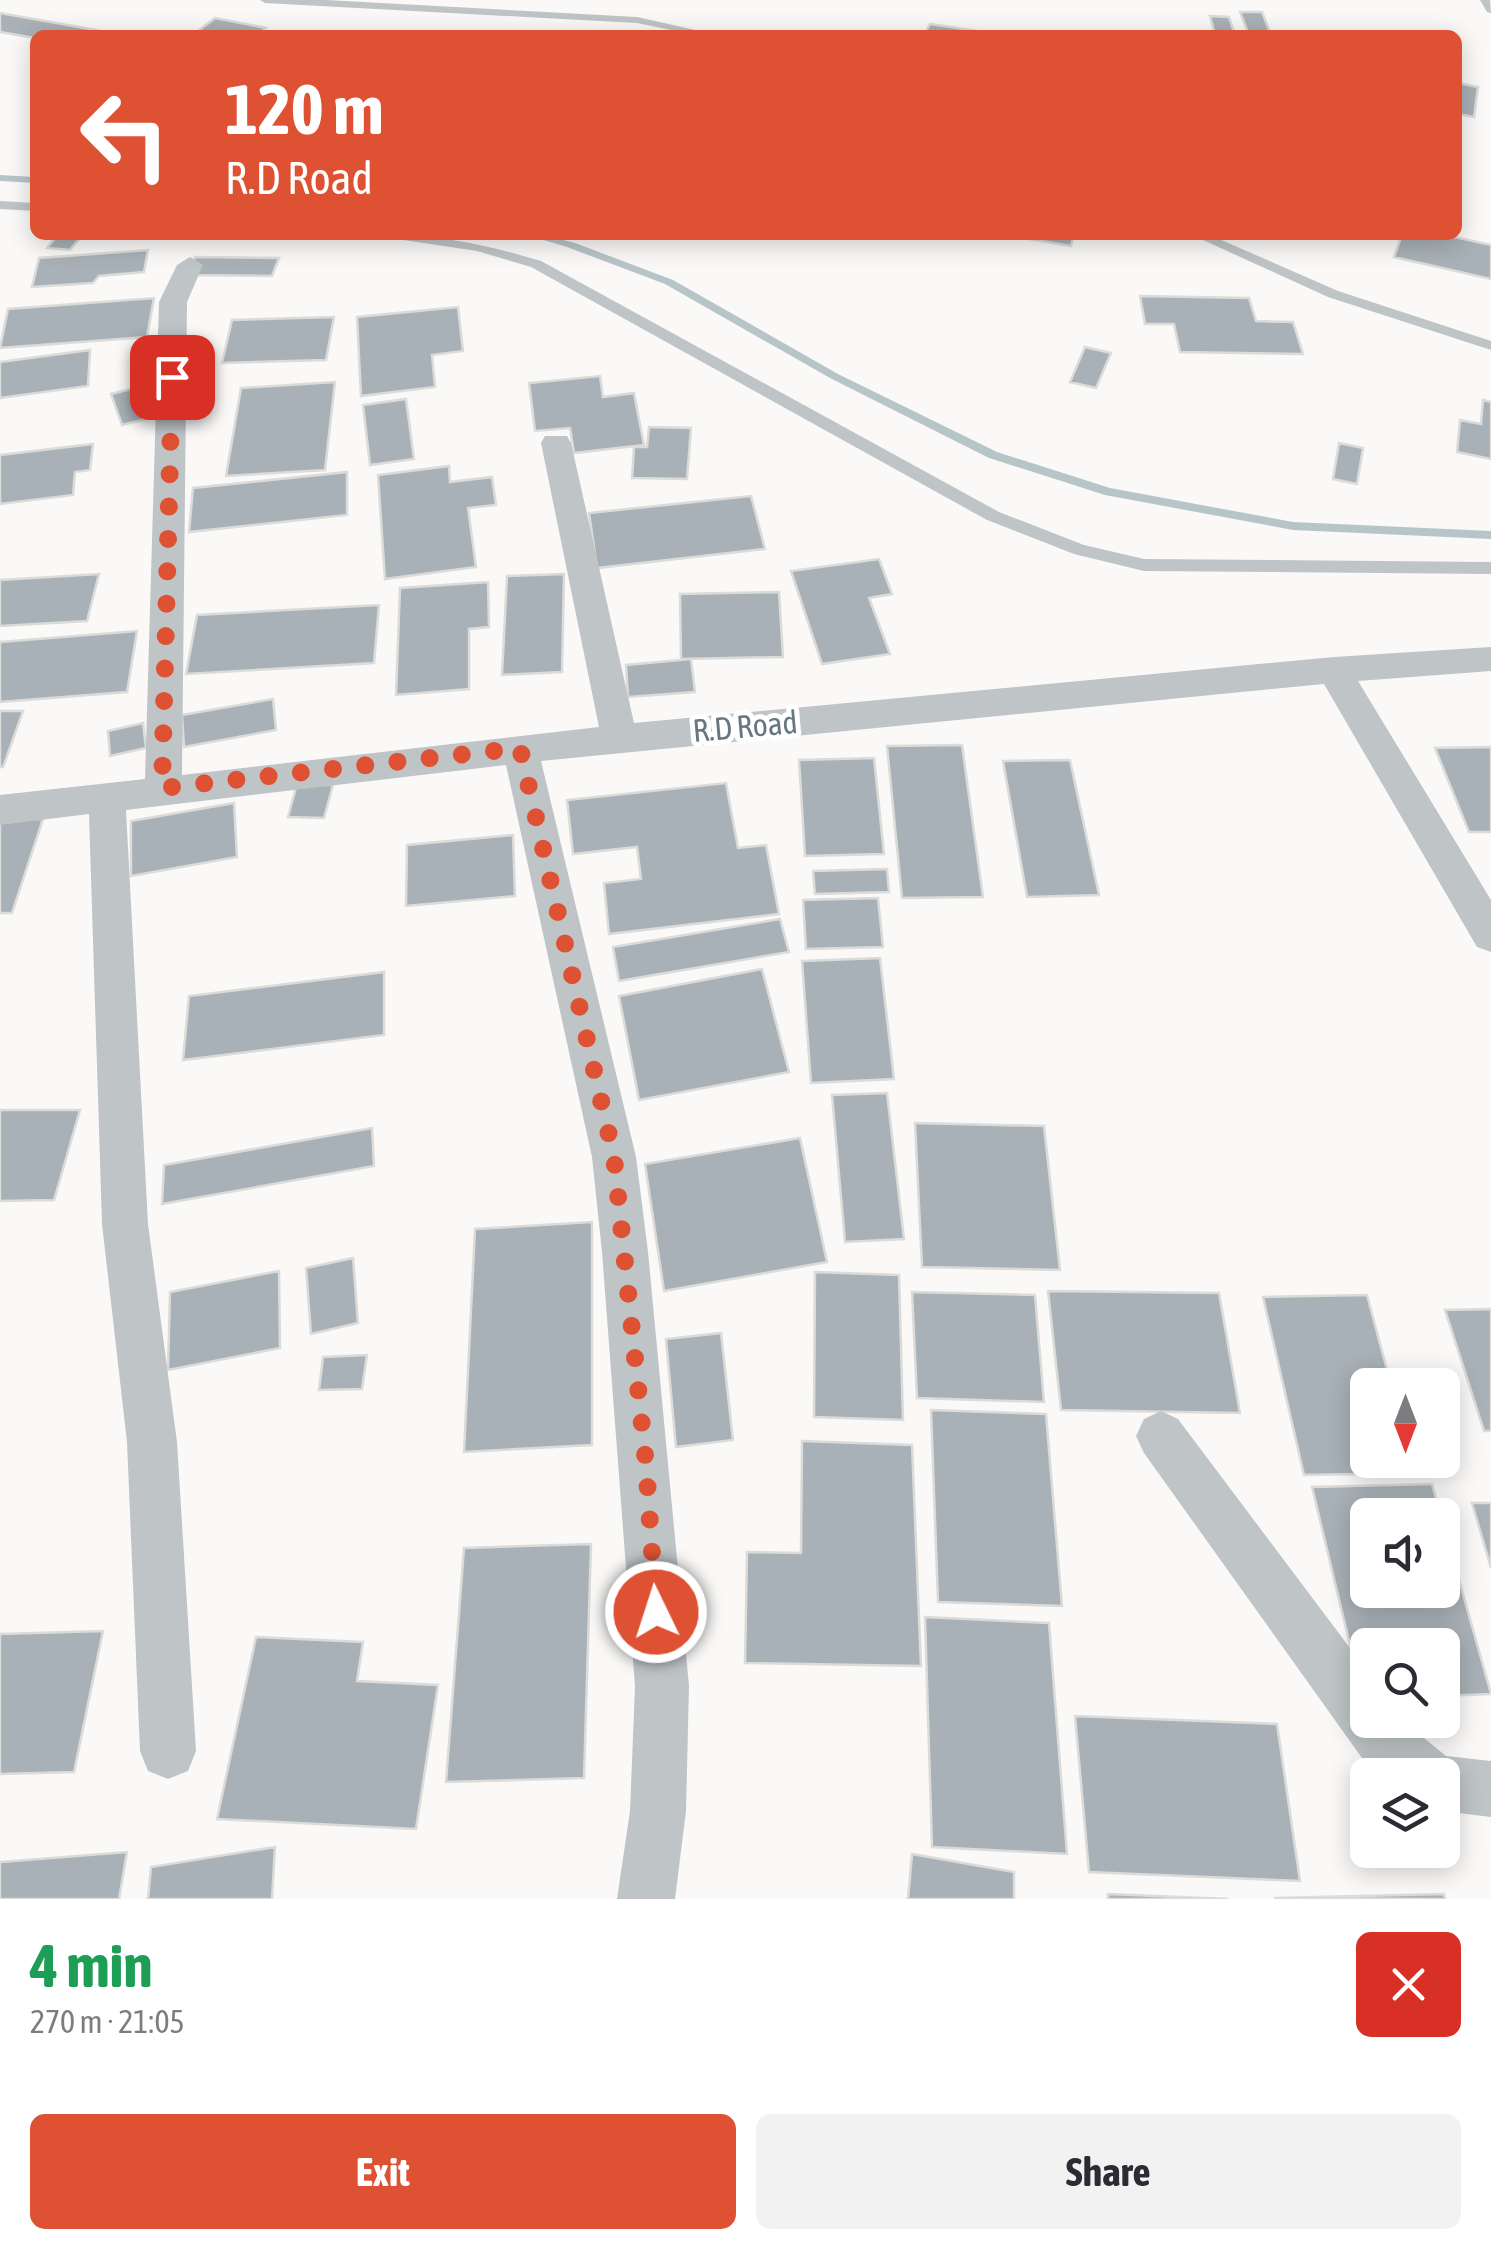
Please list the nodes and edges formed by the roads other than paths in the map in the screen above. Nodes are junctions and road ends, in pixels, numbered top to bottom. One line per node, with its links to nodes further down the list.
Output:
1 (265, 0): 4 (lane)
2 (1484, 0): 3 (lane)
3 (1491, 10)
4 (687, 30)
5 (0, 205): 6 (lane)
6 (30, 208)
7 (434, 240): 12 (lane)
8 (1210, 240): 10 (lane)
9 (190, 265): 17 (street)
10 (1491, 346)
11 (556, 443): 15 (street)
12 (1491, 568)
13 (1491, 660): 14 (street, R.D Road)
14 (1334, 670): 15 (street, R.D Road); 20 (street)
15 (619, 738): 16 (street, R.D Road)
16 (520, 748): 17 (street, R.D Road); 28 (street)
17 (162, 788): 18 (street, R.D Road)
18 (107, 796): 19 (street, R.D Road); 24 (street)
19 (0, 810)
20 (1491, 935)
21 (1160, 1436): 22 (street)
22 (1350, 1695)
23 (1382, 1738): 25 (street)
24 (168, 1751)
25 (1404, 1758)
26 (1460, 1785): 27 (street)
27 (1491, 1789)
28 (646, 1899)

